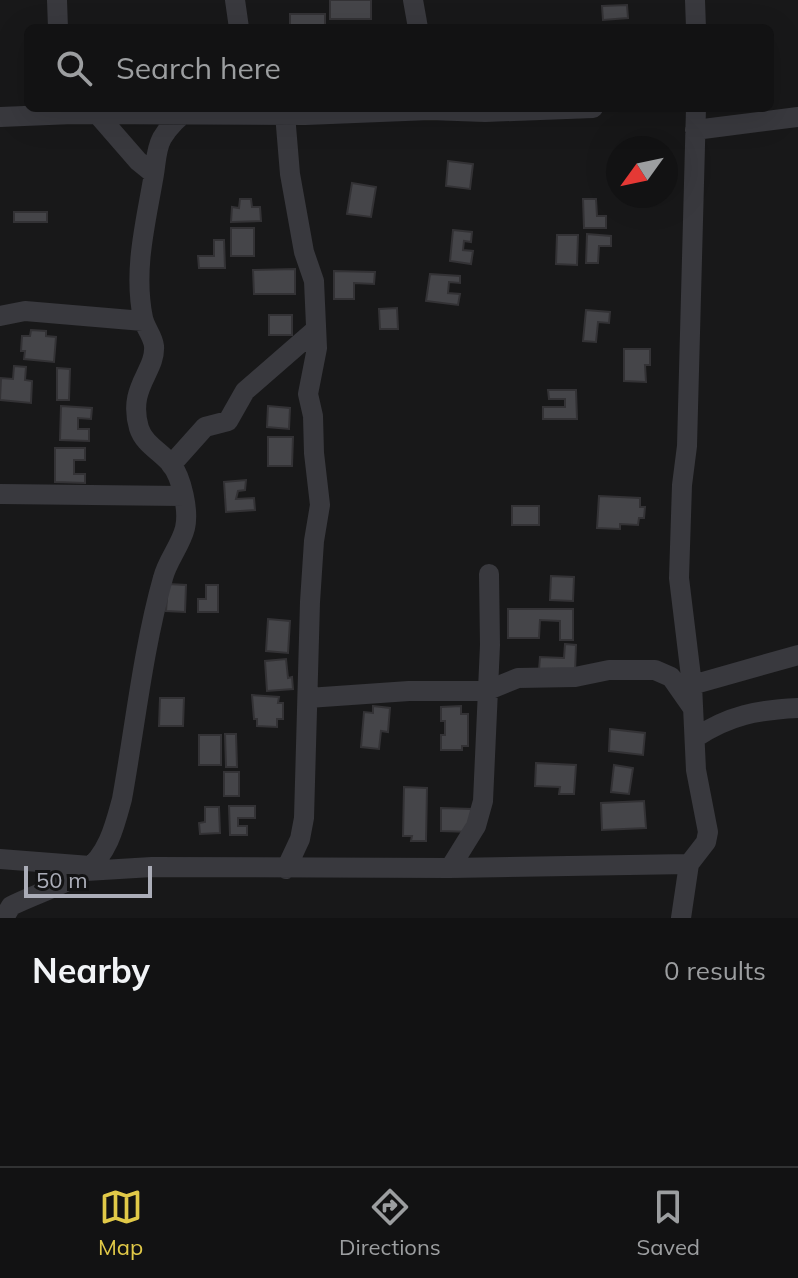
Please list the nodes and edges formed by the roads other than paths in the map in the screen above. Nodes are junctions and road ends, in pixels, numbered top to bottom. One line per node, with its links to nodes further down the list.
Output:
1 (57, 0): 5 (street)
2 (235, 0): 6 (street)
3 (413, 0): 7 (street)
4 (695, 0): 8 (street)
5 (58, 24)
6 (238, 24)
7 (417, 24)
8 (696, 24)
9 (60, 112): 16 (street)
10 (78, 112): 15 (street)
11 (186, 112): 14 (street); 15 (street); 19 (street)
12 (343, 112): 14 (street)
13 (696, 112): 18 (street)
14 (285, 114): 22 (street)
15 (98, 115): 19 (street)
16 (0, 117)
17 (798, 117): 18 (street)
18 (695, 130): 28 (street)
19 (154, 174): 21 (street)
20 (0, 316): 21 (street)
21 (143, 321): 23 (street)
22 (314, 331): 23 (street); 30 (street)
23 (171, 465): 25 (street)
24 (0, 494): 25 (street)
25 (182, 496): 36 (street)
26 (489, 574): 29 (street)
27 (798, 655): 28 (street)
28 (692, 685): 31 (street)
29 (486, 691): 30 (street); 31 (street); 37 (street)
30 (308, 698): 38 (street)
31 (692, 707): 33 (street)
32 (798, 708): 33 (street)
33 (695, 738): 35 (street)
34 (0, 859): 36 (street)
35 (689, 864): 37 (street); 40 (street)
36 (88, 868): 38 (street); 39 (street)
37 (450, 868): 38 (street)
38 (286, 869)
39 (4, 918)
40 (681, 918)

